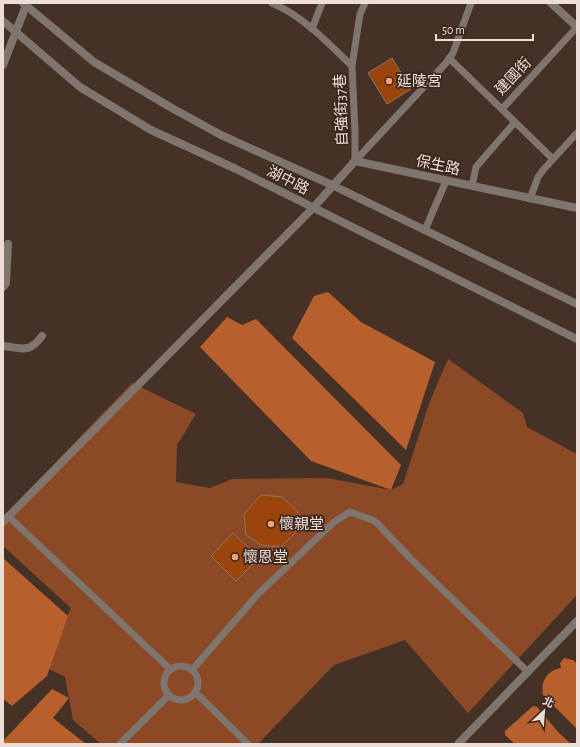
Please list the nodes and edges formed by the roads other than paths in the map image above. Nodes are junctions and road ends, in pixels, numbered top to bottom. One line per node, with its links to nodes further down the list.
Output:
1 (272, 3): 9 (lane, 自強街37巷)
2 (322, 3): 9 (lane)
3 (366, 3): 13 (lane)
4 (471, 3): 11 (lane)
5 (551, 3): 8 (street, 建國街)
6 (25, 4): 10 (street); 20 (street, 湖中路)
7 (3, 21): 10 (street, 湖中路)
8 (577, 27): 14 (lane, 建國街)
9 (312, 29): 13 (lane, 自強街37巷)
10 (15, 32): 12 (street); 23 (street, 湖中路)
11 (449, 58): 14 (lane); 18 (lane)
12 (3, 65)
13 (352, 66): 18 (lane, 自強街37巷)
14 (502, 109): 15 (lane)
15 (515, 122): 17 (lane); 21 (lane)
16 (577, 133): 17 (lane)
17 (553, 159): 22 (lane)
18 (355, 161): 19 (street, 保生路); 20 (street)
19 (446, 181): 21 (street, 保生路); 25 (lane)
20 (332, 185): 23 (street); 25 (street, 湖中路)
21 (472, 186): 22 (street, 保生路)
22 (530, 199): 24 (street, 保生路)
23 (313, 208): 30 (street, 湖中路); 32 (street)
24 (577, 208)
25 (425, 230): 28 (street, 湖中路)
26 (8, 244): 27 (street)
27 (3, 287)
28 (577, 304)
29 (42, 336): 31 (street)
30 (577, 339)
31 (3, 346)
32 (5, 516): 34 (lane)
33 (577, 621): 36 (street)
34 (170, 669): 35 (lane); 38 (lane)
35 (192, 670): 36 (lane); 37 (lane)
36 (528, 672): 41 (street)
37 (195, 692): 38 (lane); 40 (lane)
38 (169, 695): 39 (lane)
39 (120, 744)
40 (248, 744)
41 (458, 744)

